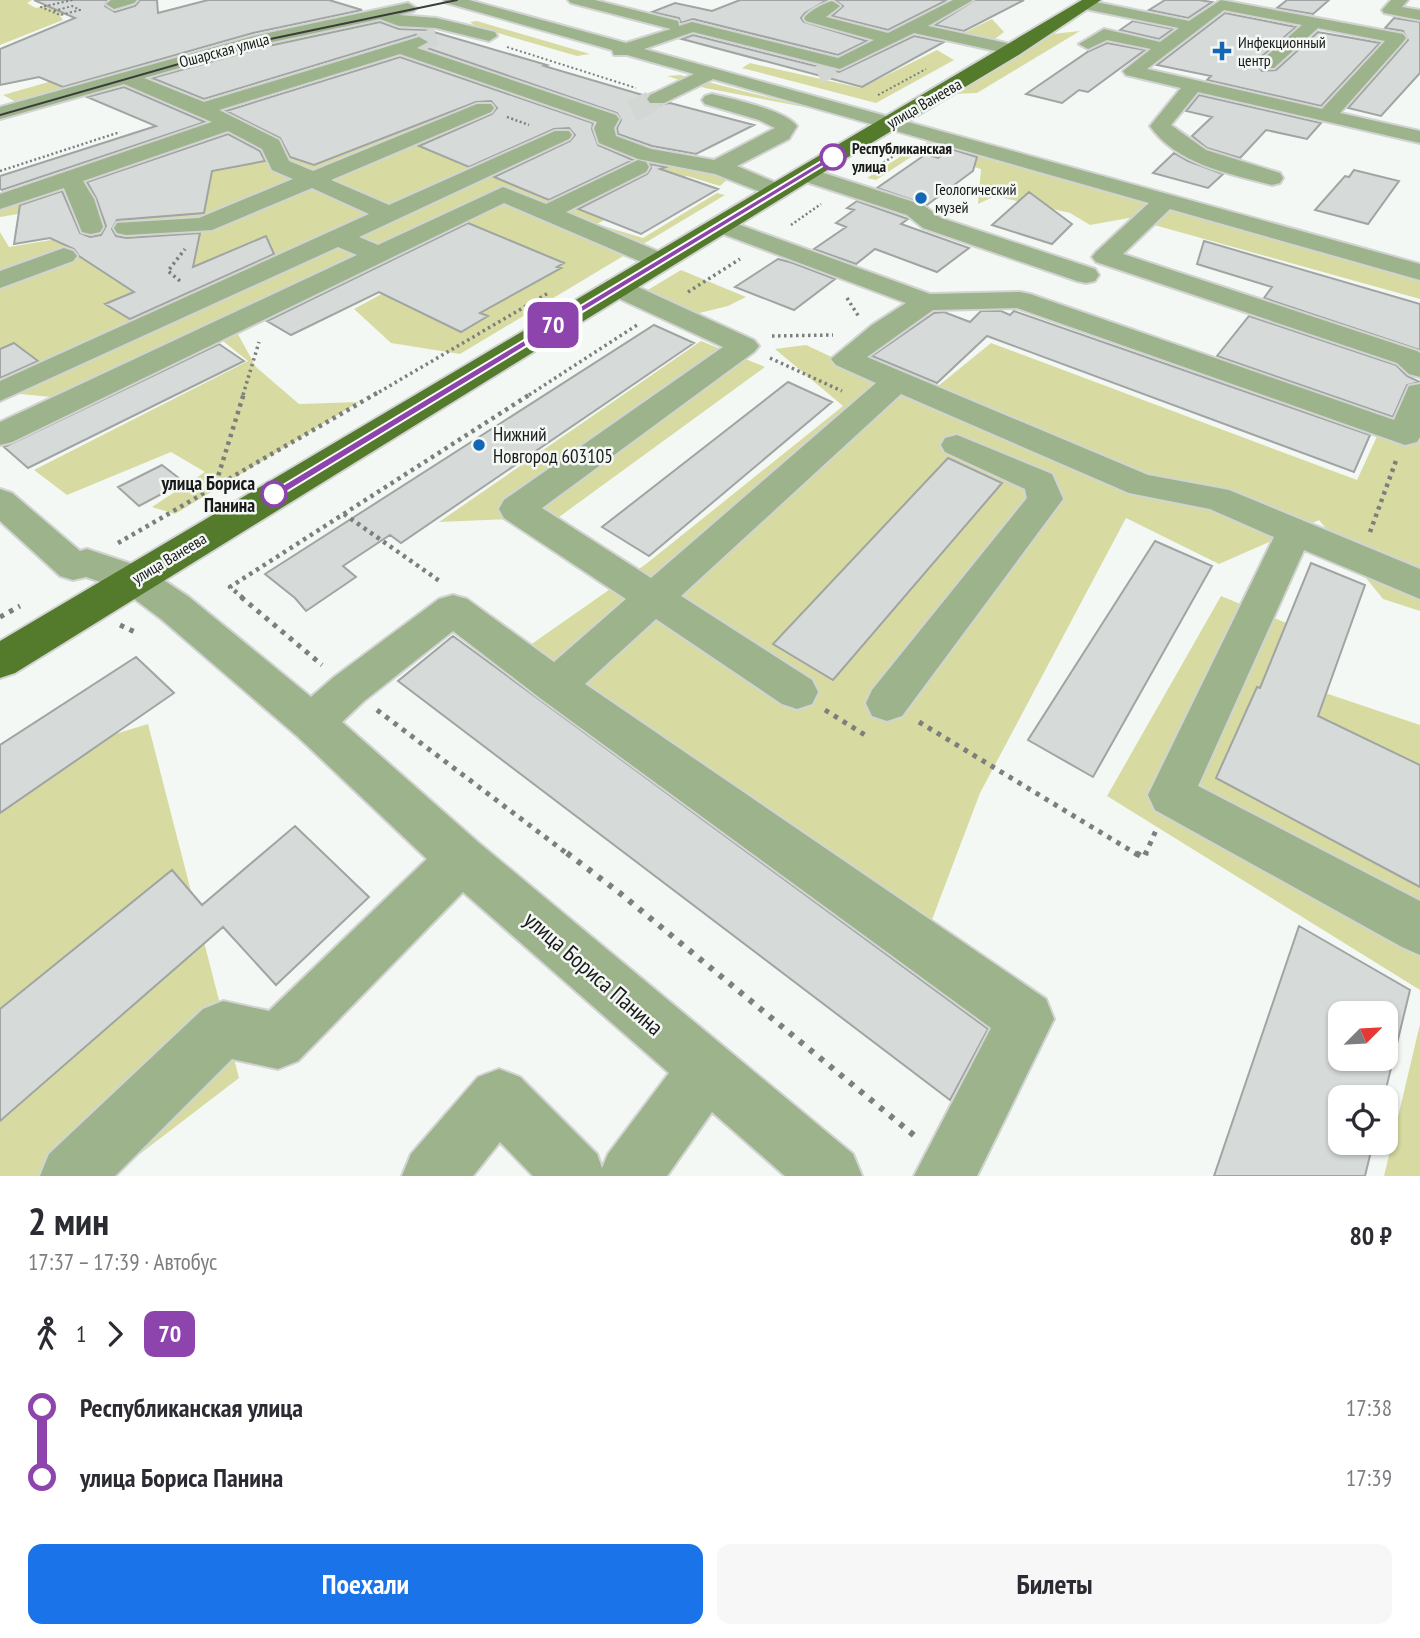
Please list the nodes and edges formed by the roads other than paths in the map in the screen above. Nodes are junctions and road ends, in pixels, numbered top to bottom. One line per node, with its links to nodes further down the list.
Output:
1 (576, 0): 18 (street)
2 (965, 0): 12 (street)
3 (1399, 0): 7 (street)
4 (440, 2): 8 (street, Ошарская улица); 18 (street)
5 (1088, 2): 10 (street); 19 (main road, улица Ванеева)
6 (832, 6): 14 (street)
7 (1420, 15)
8 (391, 17): 11 (street); 23 (street, Ошарская улица); 26 (street)
9 (1314, 23): 10 (street); 21 (street); 34 (street)
10 (1191, 26): 17 (street)
11 (462, 28): 13 (street); 15 (street)
12 (912, 28): 14 (street); 19 (street)
13 (442, 35)
14 (889, 39): 18 (street)
15 (506, 41)
16 (1088, 44): 17 (street)
17 (1164, 46): 25 (street)
18 (620, 48): 20 (street); 22 (street)
19 (1014, 50): 36 (main road, улица Ванеева)
20 (597, 60)
21 (1268, 64)
22 (712, 73): 28 (street); 29 (street)
23 (125, 78): 26 (street); 33 (street, Ошарская улица)
24 (808, 80): 29 (street)
25 (1193, 85): 34 (street); 47 (street)
26 (152, 88): 31 (street)
27 (654, 91): 28 (street)
28 (677, 91): 43 (street)
29 (782, 92): 36 (street)
30 (484, 108): 40 (street)
31 (203, 109): 35 (street); 37 (street)
32 (632, 111): 35 (street)
33 (0, 113)
34 (1326, 116): 39 (street)
35 (610, 119): 43 (street)
36 (892, 122): 45 (main road, улица Ванеева); 51 (street)
37 (230, 123): 46 (street); 48 (street)
38 (562, 135): 44 (street)
39 (1420, 137)
40 (387, 148): 41 (street); 48 (street)
41 (420, 161)
42 (638, 167): 53 (street)
43 (718, 167): 49 (street)
44 (454, 174): 50 (street); 54 (street)
45 (804, 174): 49 (main road, улица Ванеева); 62 (street)
46 (70, 178): 52 (street); 56 (street)
47 (1272, 178)
48 (312, 180): 54 (street); 57 (street)
49 (776, 191): 55 (main road, улица Ванеева)
50 (503, 194): 53 (street); 60 (street)
51 (1166, 200): 62 (street); 63 (street)
52 (0, 202)
53 (547, 212): 61 (street)
54 (389, 214): 58 (street)
55 (721, 225): 61 (main road, улица Ванеева); 66 (street)
56 (91, 227)
57 (126, 228)
58 (340, 238): 60 (street); 69 (street)
59 (64, 256): 64 (street)
60 (378, 256): 72 (street)
61 (660, 261): 65 (main road, улица Ванеева)
62 (1096, 266): 67 (street); 68 (street)
63 (1420, 271)
64 (0, 280)
65 (616, 287): 78 (main road, улица Ванеева); 80 (street)
66 (927, 302): 67 (street); 70 (street)
67 (1048, 310): 71 (street)
68 (1420, 368)
69 (0, 392)
70 (884, 393): 74 (street); 80 (street)
71 (1420, 393)
72 (0, 435)
73 (957, 445): 75 (street)
74 (1088, 462): 75 (street); 77 (street)
75 (1040, 482): 84 (street)
76 (0, 501): 78 (street, улица Бориса Панина)
77 (1294, 532): 79 (street); 87 (street)
78 (134, 579): 81 (main road, улица Ванеева); 85 (street, улица Бориса Панина)
79 (1420, 585)
80 (654, 599): 82 (street); 83 (street)
81 (0, 661)
82 (555, 686): 85 (street); 89 (street)
83 (797, 692)
84 (887, 703)
85 (312, 723): 86 (street, улица Бориса Панина)
86 (461, 859): 88 (street, улица Бориса Панина); 90 (street)
87 (1420, 929)
88 (707, 1069): 93 (street); 94 (street, улица Бориса Панина)
89 (947, 1170)
90 (71, 1176)
91 (433, 1176): 92 (street)
92 (575, 1176)
93 (629, 1176)
94 (831, 1176)

